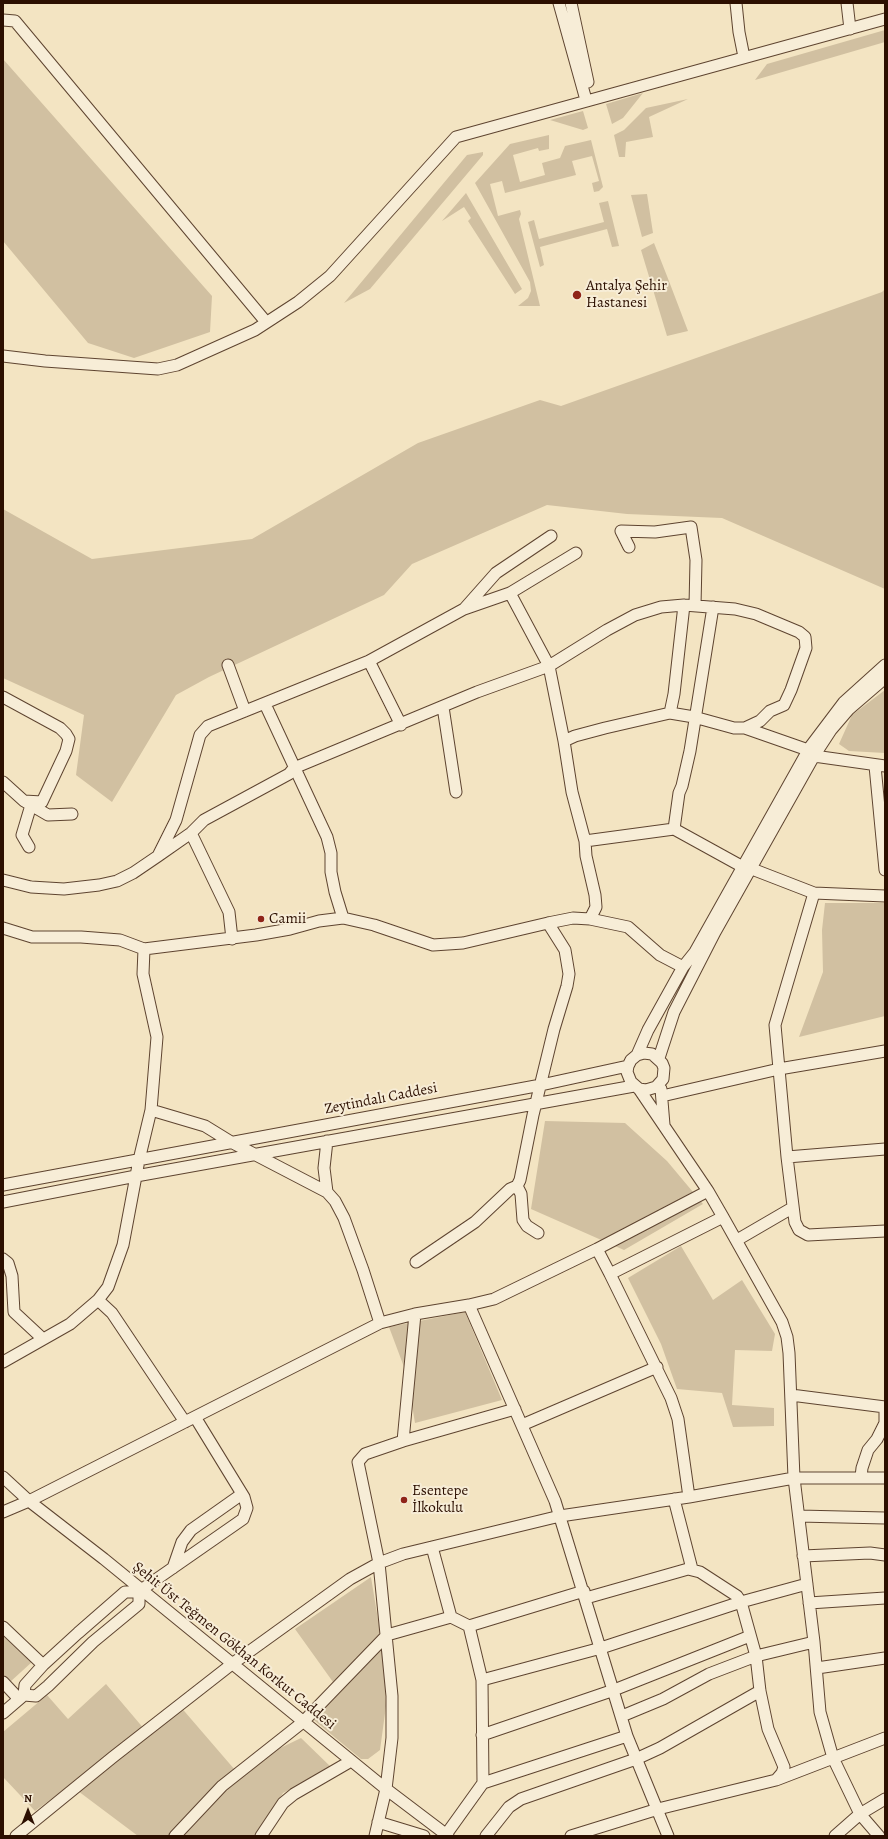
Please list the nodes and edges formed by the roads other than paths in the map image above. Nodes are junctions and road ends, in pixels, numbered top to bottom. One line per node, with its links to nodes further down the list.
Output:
1 (559, 3): 9 (street)
2 (571, 3): 9 (street)
3 (736, 3): 8 (street)
4 (847, 3): 7 (street)
5 (885, 19): 7 (street)
6 (3, 20): 10 (street)
7 (850, 29): 8 (street)
8 (744, 57): 9 (street)
9 (588, 99): 10 (street)
10 (266, 322): 11 (street)
11 (3, 356)
12 (551, 536): 18 (street)
13 (629, 547): 16 (street)
14 (576, 553): 15 (street)
15 (510, 593): 18 (street); 22 (street)
16 (689, 606): 17 (street); 22 (street); 28 (street)
17 (713, 607): 29 (street); 31 (street)
18 (464, 609): 19 (street)
19 (369, 661): 25 (street); 30 (street)
20 (228, 665): 27 (street)
21 (885, 665): 33 (street)
22 (549, 666): 26 (street); 32 (street)
23 (885, 678): 33 (street)
24 (3, 697): 38 (street)
25 (265, 704): 27 (street); 35 (street)
26 (443, 707): 30 (street); 37 (street)
27 (245, 711): 44 (street)
28 (670, 713): 29 (street); 32 (street)
29 (694, 717): 31 (street); 40 (street)
30 (401, 725): 35 (street)
31 (745, 728): 33 (street)
32 (564, 741): 42 (street)
33 (811, 753): 34 (street); 45 (street)
34 (880, 766): 46 (street)
35 (294, 768): 41 (street); 50 (street)
36 (3, 782): 38 (street)
37 (456, 792)
38 (28, 803): 39 (street); 43 (street)
39 (72, 814)
40 (674, 829): 42 (street); 45 (street)
41 (191, 833): 44 (street); 54 (street)
42 (585, 842): 51 (street)
43 (29, 847)
44 (158, 856): 47 (street)
45 (747, 868): 48 (street); 56 (street); 59 (street)
46 (885, 870)
47 (4, 881)
48 (814, 893): 49 (street); 61 (street)
49 (885, 896)
50 (343, 918): 52 (street); 54 (street)
51 (590, 919): 52 (street); 56 (street)
52 (548, 923): 63 (street)
53 (3, 928): 55 (street)
54 (232, 939): 55 (street)
55 (144, 949): 67 (street)
56 (683, 967): 58 (street)
57 (885, 1052): 61 (street)
58 (637, 1055): 59 (street); 60 (street)
59 (659, 1058): 62 (street)
60 (628, 1066): 63 (street, Zeytindalı Caddesi); 64 (street)
61 (779, 1069): 65 (street); 73 (street)
62 (660, 1083): 64 (street); 65 (street)
63 (541, 1084): 66 (street); 70 (street, Zeytindalı Caddesi)
64 (636, 1087): 66 (street); 68 (street)
65 (662, 1096): 68 (street)
66 (536, 1104): 69 (street); 77 (street)
67 (151, 1110): 70 (street); 74 (street)
68 (664, 1126): 78 (street)
69 (327, 1141): 72 (street); 79 (street)
70 (231, 1142): 72 (street); 74 (street, Zeytindalı Caddesi)
71 (885, 1149): 73 (street)
72 (254, 1154): 75 (street); 79 (street)
73 (787, 1157): 81 (street)
74 (139, 1160): 75 (street); 76 (street, Zeytindalı Caddesi)
75 (136, 1176): 80 (street); 90 (street)
76 (3, 1185)
77 (517, 1186): 84 (street); 88 (street)
78 (708, 1191): 82 (street); 86 (street)
79 (328, 1192): 93 (street)
80 (3, 1202)
81 (792, 1208): 83 (street); 85 (street)
82 (723, 1217): 85 (street); 89 (street)
83 (885, 1231)
84 (538, 1233)
85 (737, 1240): 97 (street)
86 (597, 1249): 89 (street); 91 (street)
87 (3, 1259): 94 (street)
88 (416, 1262)
89 (610, 1274): 96 (street)
90 (98, 1300): 94 (street); 101 (street)
91 (469, 1306): 92 (street); 99 (street)
92 (415, 1314): 93 (street); 103 (street)
93 (380, 1323): 100 (street)
94 (43, 1339): 95 (street)
95 (3, 1362)
96 (657, 1367): 102 (street); 109 (street)
97 (791, 1395): 98 (street); 106 (street)
98 (885, 1406): 105 (street)
99 (515, 1409): 102 (street); 103 (street)
100 (195, 1417): 101 (street); 108 (street)
101 (185, 1422): 111 (street)
102 (522, 1425): 113 (street)
103 (403, 1441): 119 (street)
104 (3, 1477): 111 (street, Şehit Üst Teğmen Gökhan Korkut Caddesi)
105 (861, 1477): 106 (street); 107 (street)
106 (794, 1478): 109 (street); 114 (street)
107 (885, 1478)
108 (242, 1494): 120 (street); 120 (street)
109 (689, 1497): 110 (street)
110 (674, 1499): 113 (street); 121 (street)
111 (29, 1502): 112 (street); 123 (street, Şehit Üst Teğmen Gökhan Korkut Caddesi)
112 (3, 1512)
113 (560, 1516): 116 (street); 124 (street)
114 (798, 1516): 115 (street); 118 (street)
115 (885, 1518)
116 (432, 1547): 119 (street); 128 (street)
117 (885, 1555): 118 (street)
118 (803, 1556): 122 (street)
119 (379, 1563): 131 (street); 137 (street)
120 (173, 1568): 123 (street)
121 (692, 1569): 124 (street); 126 (street)
122 (807, 1584): 126 (street); 127 (street)
123 (140, 1591): 137 (street, Şehit Üst Teğmen Gökhan Korkut Caddesi); 138 (street); 144 (street)
124 (585, 1595): 129 (street); 134 (street)
125 (885, 1598): 127 (street)
126 (741, 1602): 132 (street); 134 (street)
127 (809, 1603): 133 (street)
128 (451, 1617): 129 (street); 131 (street)
129 (469, 1626): 140 (street)
130 (3, 1627): 138 (street)
131 (387, 1635): 147 (street); 156 (street)
132 (750, 1636): 135 (street); 142 (street)
133 (814, 1642): 135 (street); 139 (street)
134 (601, 1648): 140 (street); 142 (street)
135 (756, 1656): 143 (street); 146 (street)
136 (885, 1658): 139 (street)
137 (232, 1664): 147 (street, Şehit Üst Teğmen Gökhan Korkut Caddesi); 161 (street)
138 (43, 1665): 144 (street)
139 (817, 1668): 151 (street)
140 (482, 1680): 148 (street)
141 (3, 1682): 144 (street)
142 (614, 1690): 146 (street); 148 (street)
143 (760, 1691): 152 (street); 154 (street)
144 (22, 1697): 145 (street)
145 (3, 1713)
146 (622, 1716): 149 (street)
147 (303, 1722): 153 (street, Şehit Üst Teğmen Gökhan Korkut Caddesi); 162 (street)
148 (482, 1735): 155 (street)
149 (627, 1736): 152 (street); 155 (street)
150 (885, 1738): 151 (street)
151 (834, 1758): 154 (street); 159 (street)
152 (636, 1759): 158 (street); 167 (street)
153 (351, 1760): 156 (street, Şehit Üst Teğmen Gökhan Korkut Caddesi); 163 (street)
154 (776, 1780): 158 (street)
155 (483, 1783): 166 (street)
156 (386, 1789): 160 (street); 166 (street, Şehit Üst Teğmen Gökhan Korkut Caddesi)
157 (885, 1799): 159 (street)
158 (658, 1809): 168 (street); 169 (street)
159 (860, 1814): 170 (street); 171 (street)
160 (378, 1822): 164 (street); 165 (street)
161 (16, 1836)
162 (175, 1836)
163 (261, 1836)
164 (375, 1836)
165 (424, 1836)
166 (447, 1836)
167 (486, 1836)
168 (571, 1836)
169 (668, 1836)
170 (835, 1836)
171 (879, 1836)

